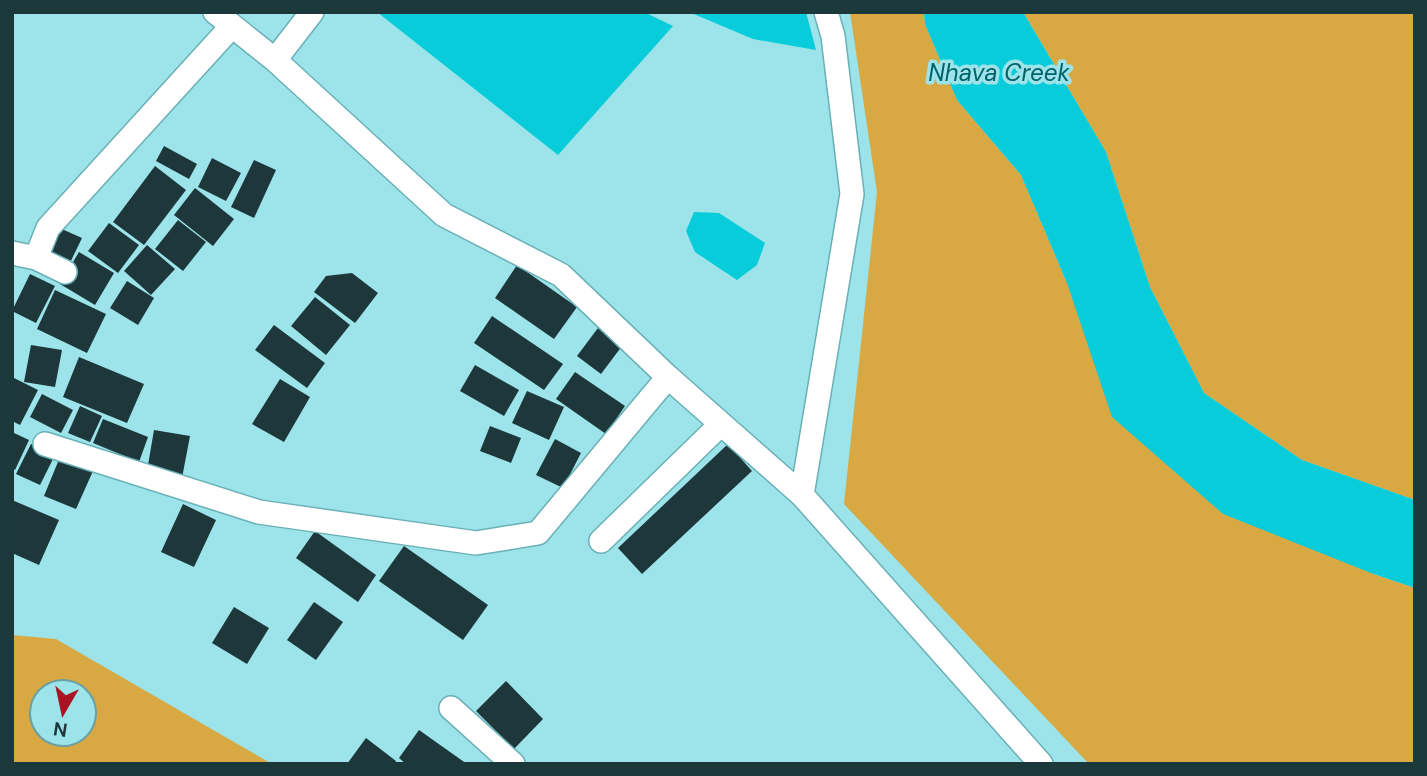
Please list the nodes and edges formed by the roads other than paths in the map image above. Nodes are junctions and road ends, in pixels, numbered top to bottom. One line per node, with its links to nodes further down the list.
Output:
1 (312, 12): 4 (street)
2 (826, 12): 11 (street)
3 (224, 19): 4 (street); 6 (street)
4 (275, 60): 8 (street)
5 (12, 253): 6 (street)
6 (36, 258): 7 (street)
7 (65, 272)
8 (668, 377): 9 (street); 10 (street)
9 (721, 424): 11 (street); 12 (street)
10 (45, 444)
11 (802, 495): 15 (street)
12 (601, 541)
13 (451, 708): 14 (street)
14 (513, 764)
15 (1041, 764)

